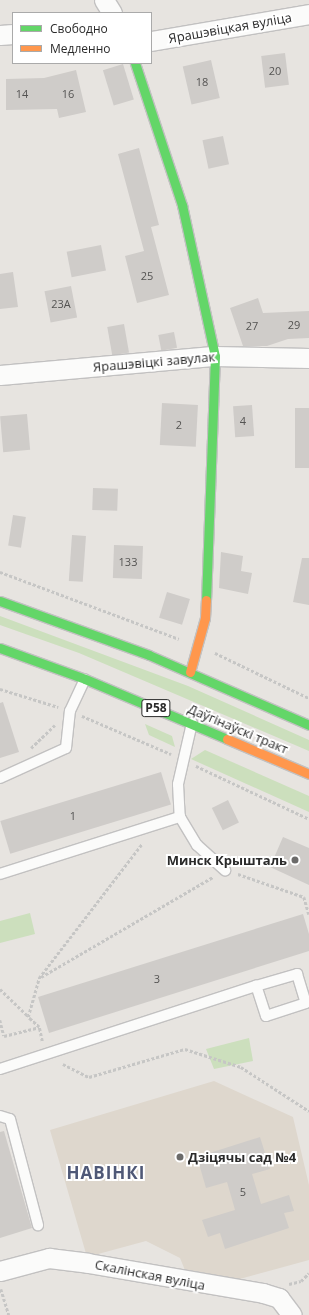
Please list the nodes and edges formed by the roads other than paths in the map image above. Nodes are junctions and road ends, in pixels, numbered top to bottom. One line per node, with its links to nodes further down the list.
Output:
1 (104, 0): 2 (street)
2 (111, 12)
3 (309, 14): 6 (street, Ярашэвіцкая вуліца)
4 (12, 34): 5 (street)
5 (0, 35)
6 (152, 41)
7 (135, 64): 8 (main road)
8 (215, 356): 9 (street, Ярашэвіцкі завулак); 10 (street, Ярашэвіцкі завулак); 13 (main road)
9 (309, 358)
10 (0, 375)
11 (0, 601): 13 (main road)
12 (0, 648): 14 (main road, Даўгінаўскі тракт / Р58)
13 (190, 672): 16 (main road)
14 (84, 679): 15 (main road, Даўгінаўскі тракт / Р58); 18 (lane)
15 (192, 723): 17 (main road, Даўгінаўскі тракт / Р58); 19 (lane)
16 (309, 725)
17 (309, 774)
18 (0, 778)
19 (180, 817): 20 (lane); 21 (lane)
20 (225, 870)
21 (0, 874)
22 (256, 986): 22 (lane); 23 (lane)
23 (0, 1069)
24 (0, 1116): 25 (lane)
25 (38, 1225)
26 (0, 1271): 27 (street, Скалінская вуліца)
27 (292, 1315)

